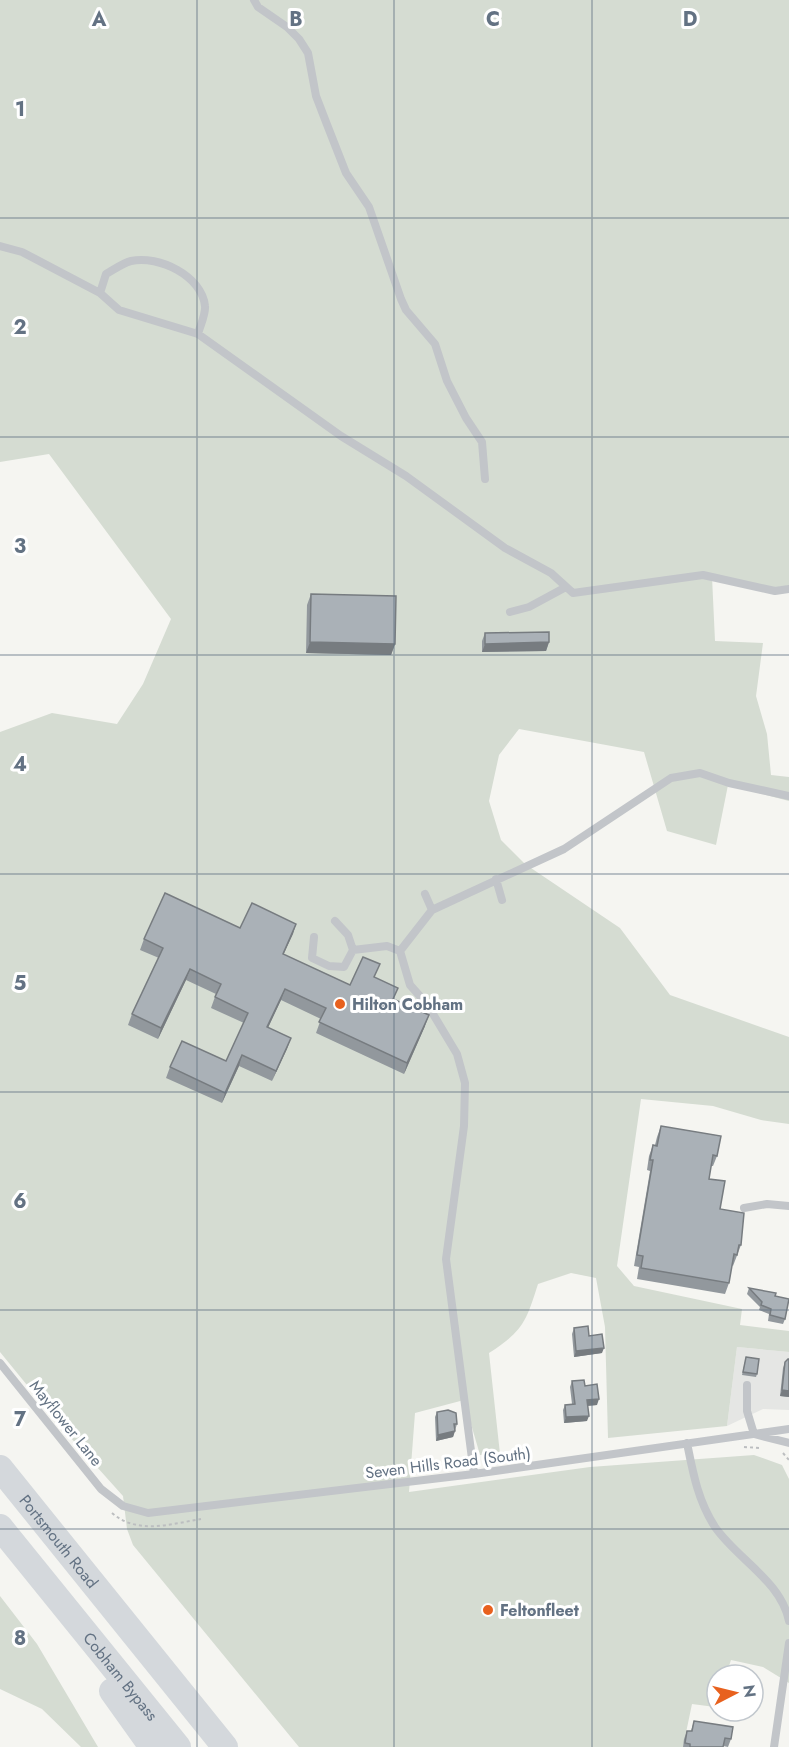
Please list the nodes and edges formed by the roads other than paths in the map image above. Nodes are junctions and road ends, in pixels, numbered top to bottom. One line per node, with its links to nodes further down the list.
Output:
1 (254, 0): 5 (lane)
2 (0, 246): 3 (lane)
3 (100, 292): 4 (lane); 4 (lane)
4 (198, 334): 6 (lane)
5 (484, 479)
6 (566, 587): 7 (lane); 8 (lane)
7 (789, 589)
8 (510, 612)
9 (789, 796): 10 (lane)
10 (496, 879): 12 (lane); 13 (lane)
11 (425, 894): 13 (lane)
12 (502, 900)
13 (432, 910): 17 (lane)
14 (335, 921): 16 (lane)
15 (314, 937): 16 (lane)
16 (353, 950): 17 (lane)
17 (400, 951): 27 (lane)
18 (789, 1206): 19 (lane)
19 (744, 1208)
20 (0, 1363): 28 (lane, Mayflower Lane)
21 (747, 1385): 23 (lane)
22 (789, 1429): 23 (lane, Seven Hills Road (South))
23 (754, 1434): 24 (lane, Seven Hills Road (South)); 25 (lane)
24 (687, 1443): 27 (lane, Seven Hills Road (South)); 32 (lane)
25 (789, 1443)
26 (0, 1468): 31 (highway, Portsmouth Road)
27 (474, 1474): 28 (lane, Seven Hills Road (South))
28 (112, 1500)
29 (0, 1527): 30 (highway)
30 (65, 1606): 34 (highway); 35 (highway, Cobham Bypass)
31 (119, 1616): 36 (highway); 37 (highway)
32 (789, 1621)
33 (789, 1643): 38 (lane)
34 (152, 1747)
35 (178, 1747)
36 (225, 1747)
37 (246, 1747)
38 (774, 1747)

